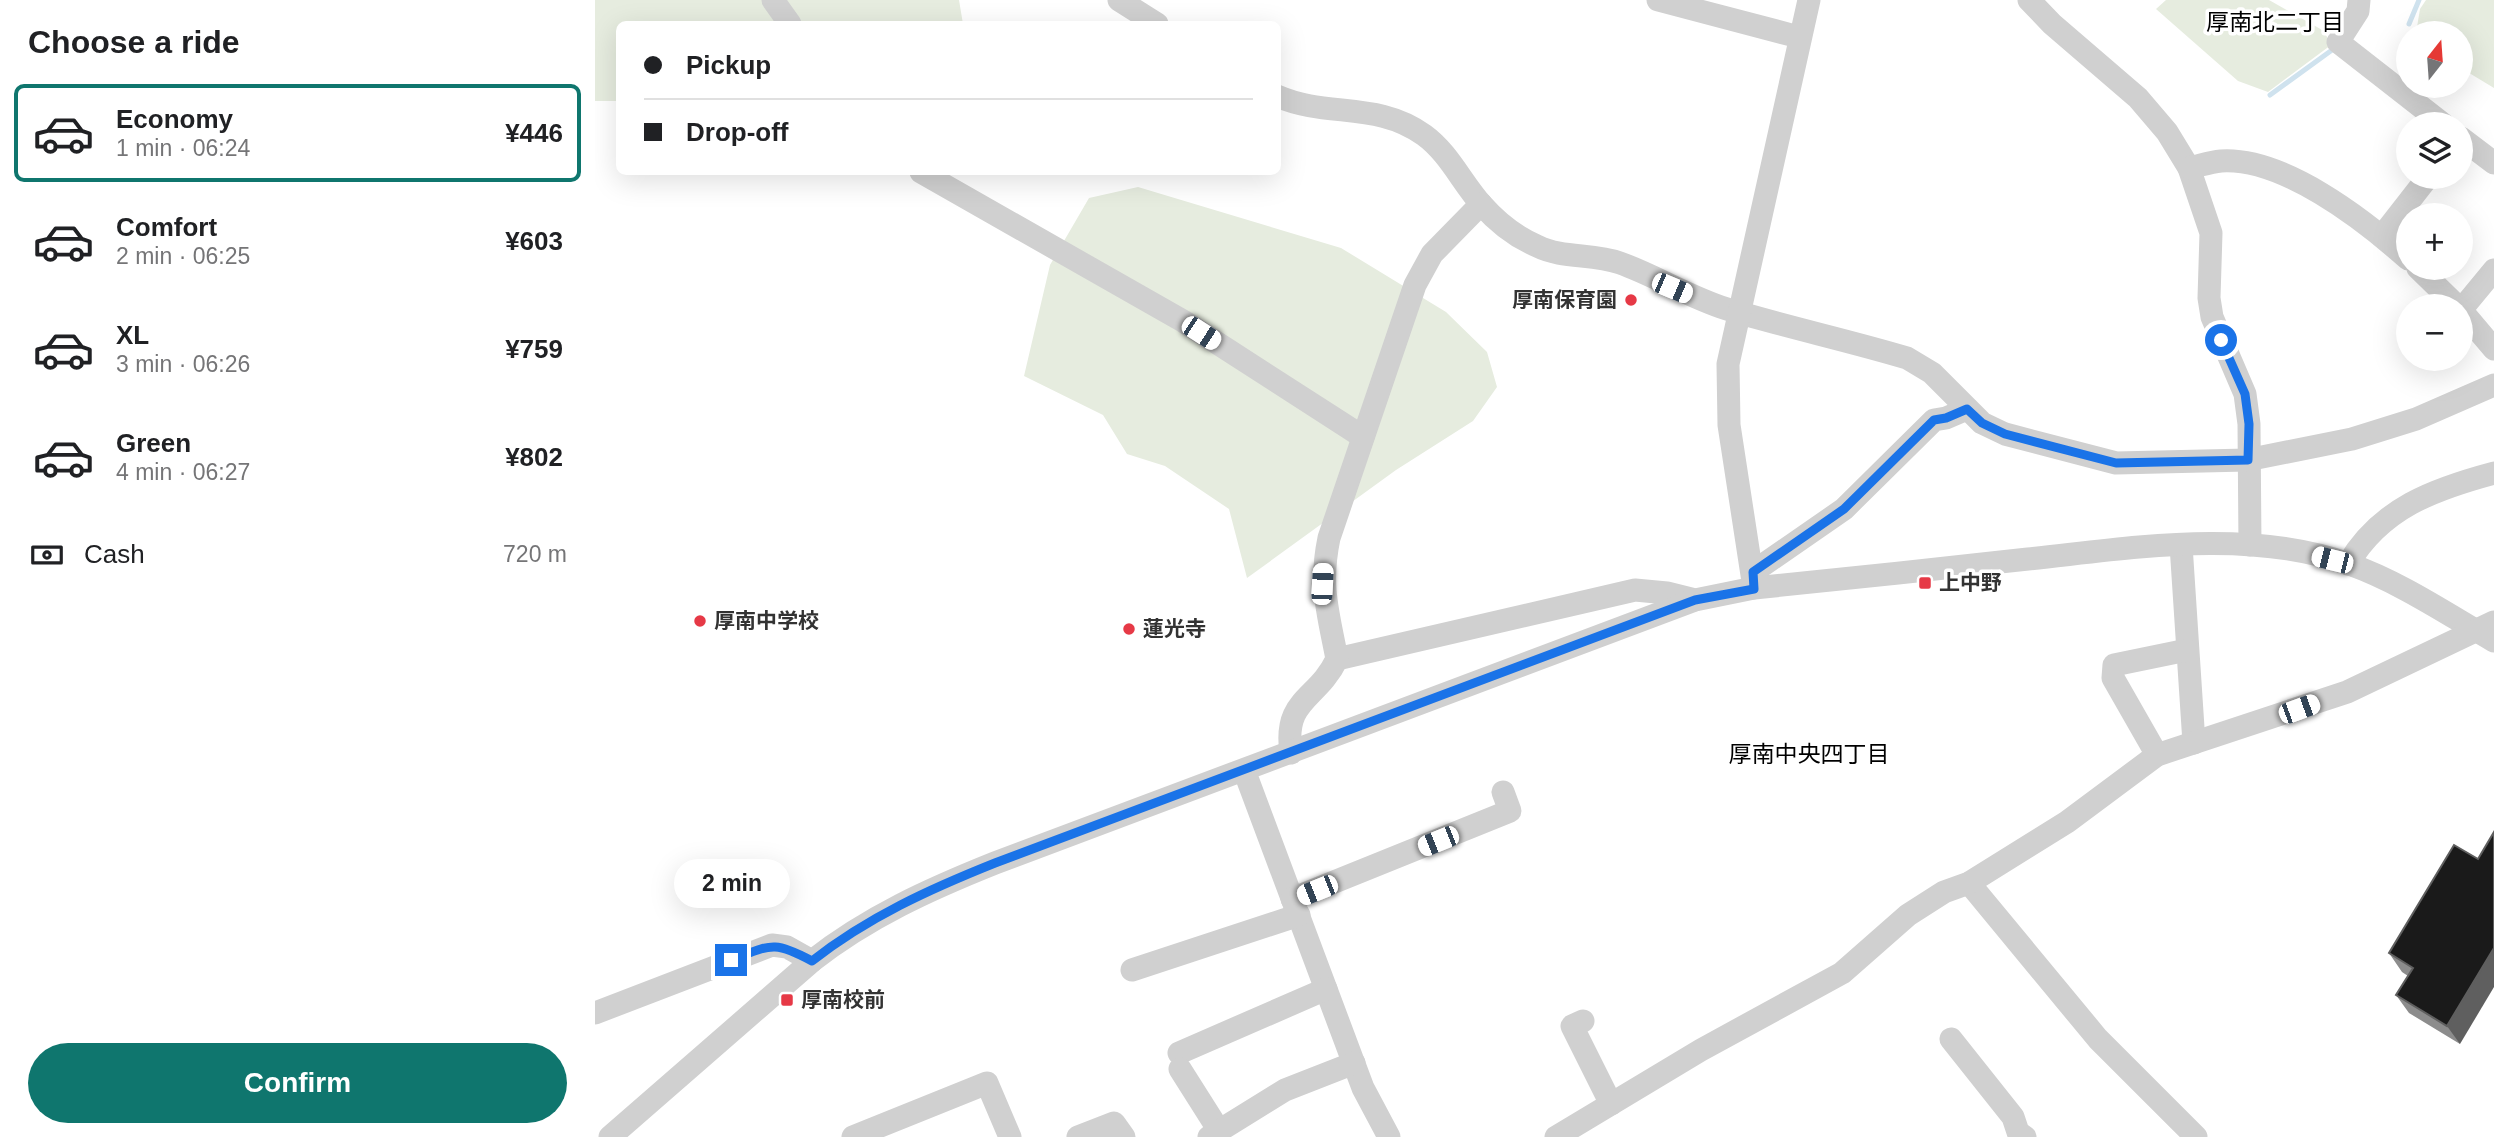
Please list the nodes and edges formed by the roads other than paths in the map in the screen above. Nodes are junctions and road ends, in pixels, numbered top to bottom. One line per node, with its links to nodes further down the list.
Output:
1 (773, 0): 7 (street)
2 (1119, 0): 8 (street)
3 (1658, 0): 9 (street)
4 (1809, 0): 9 (street)
5 (2029, 0): 14 (street)
6 (2359, 0): 11 (street)
7 (788, 21)
8 (1152, 21)
9 (1800, 37): 34 (street)
10 (1281, 97): 17 (street)
11 (2427, 112)
12 (2473, 147): 13 (street)
13 (2494, 163)
14 (2189, 168): 18 (street); 29 (street)
15 (926, 175): 28 (street)
16 (2419, 189): 18 (street)
17 (1481, 204): 27 (street); 28 (street)
18 (2382, 236): 19 (street)
19 (2396, 248)
20 (2494, 270): 23 (street)
21 (2430, 280): 22 (street)
22 (2444, 294)
23 (2472, 294)
24 (2473, 325): 25 (street)
25 (2494, 349)
26 (2494, 385): 29 (street)
27 (1967, 409): 29 (street); 34 (street)
28 (1363, 437): 38 (street)
29 (2248, 460): 32 (street)
30 (2494, 473): 33 (street)
31 (2181, 545): 32 (street); 34 (street); 37 (street)
32 (2250, 545): 33 (street)
33 (2348, 564): 36 (street)
34 (1753, 580): 35 (street)
35 (1695, 600): 38 (street); 40 (street)
36 (2488, 631): 39 (street)
37 (2187, 650): 39 (street); 41 (street)
38 (1337, 659): 40 (street)
39 (2194, 743): 41 (street)
40 (1291, 752): 42 (street)
41 (2157, 755): 44 (street)
42 (1244, 770): 45 (street); 46 (street)
43 (1503, 792): 45 (street)
44 (1969, 883): 53 (street); 63 (street)
45 (1296, 907): 47 (street); 48 (street)
46 (812, 961): 49 (street); 56 (street)
47 (1132, 970)
48 (1326, 989): 52 (street); 54 (street)
49 (595, 1013)
50 (1583, 1021): 53 (street)
51 (1951, 1039): 55 (street)
52 (1354, 1063): 54 (street); 61 (street)
53 (1611, 1104): 62 (street)
54 (1214, 1133)
55 (2019, 1135)
56 (610, 1137)
57 (853, 1137): 58 (street)
58 (1010, 1137)
59 (1078, 1137): 60 (street)
60 (1123, 1137)
61 (1389, 1137)
62 (1556, 1137)
63 (2196, 1137)

